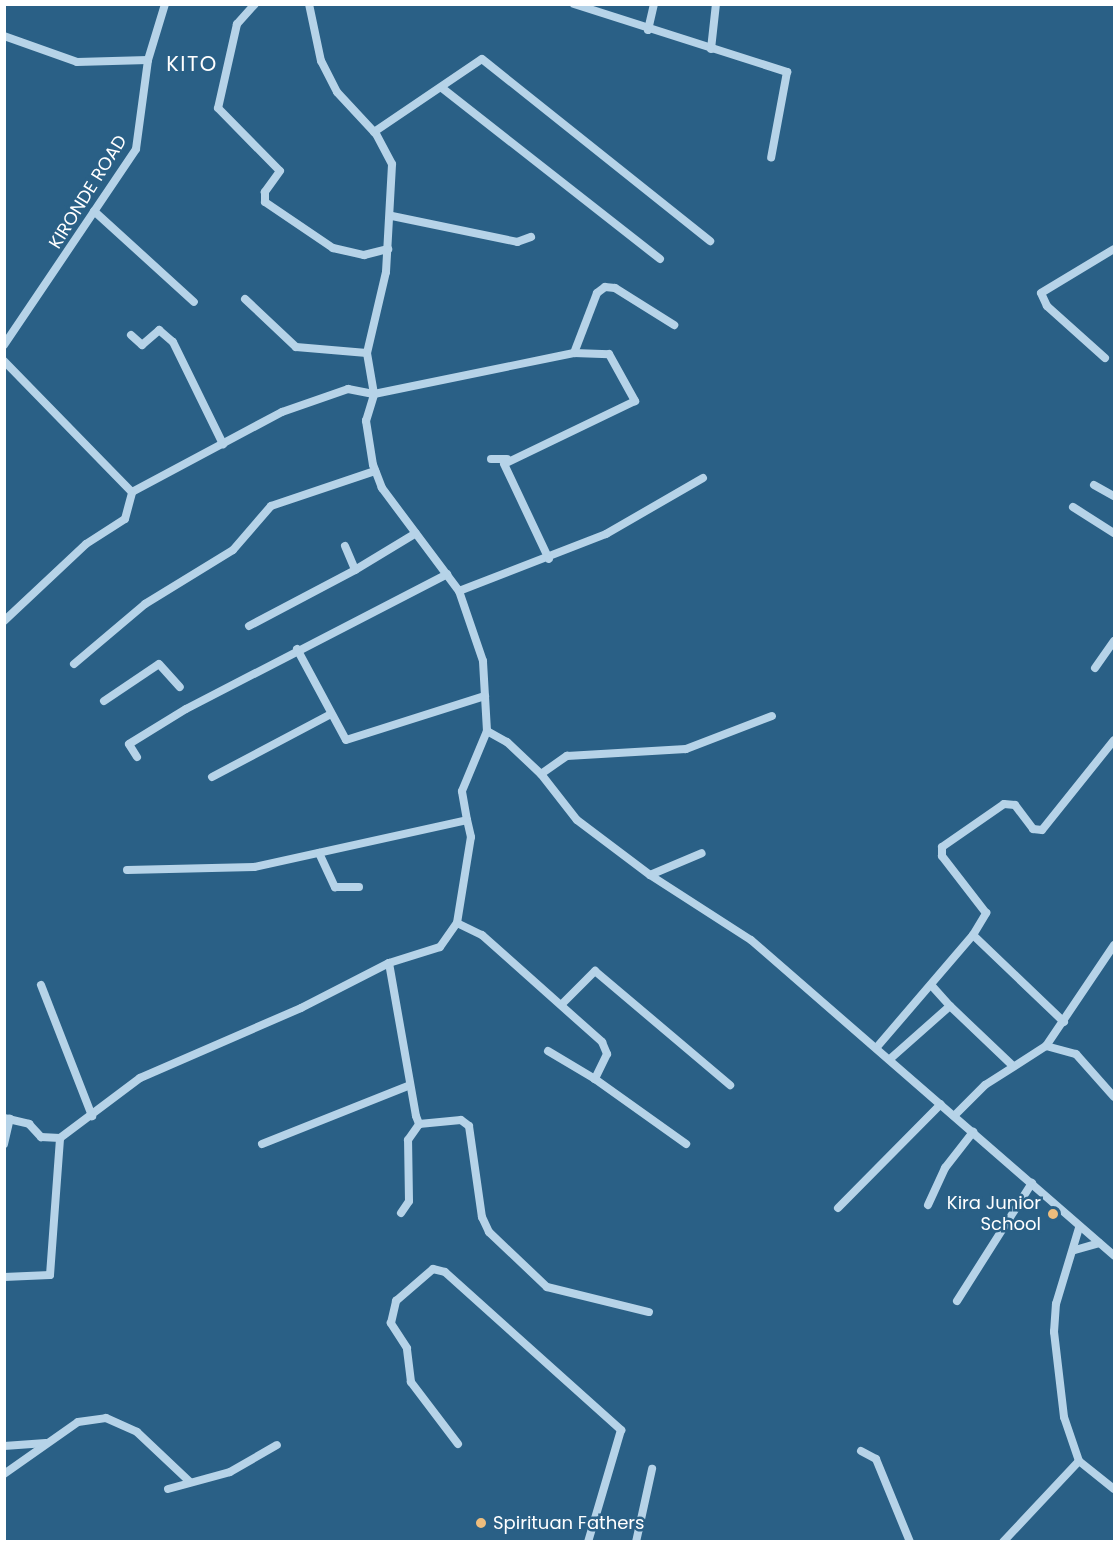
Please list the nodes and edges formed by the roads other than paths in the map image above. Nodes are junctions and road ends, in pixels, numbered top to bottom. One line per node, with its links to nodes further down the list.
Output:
1 (165, 4): 10 (street, KIRONDE ROAD)
2 (255, 4): 18 (street)
3 (309, 4): 12 (street)
4 (574, 4): 7 (street)
5 (654, 4): 7 (street)
6 (716, 4): 9 (street)
7 (648, 30): 9 (street)
8 (4, 36): 10 (street)
9 (711, 49): 13 (street)
10 (148, 60): 14 (street, KIRONDE ROAD)
11 (442, 88): 12 (street); 17 (street); 20 (street)
12 (374, 132): 15 (street)
13 (771, 158)
14 (94, 211): 22 (street); 25 (street, KIRONDE ROAD)
15 (392, 216): 16 (street); 18 (street)
16 (531, 237)
17 (710, 241)
18 (388, 249): 26 (street)
19 (1114, 249): 28 (street)
20 (660, 259)
21 (245, 299): 26 (street)
22 (194, 302)
23 (674, 325): 27 (street)
24 (131, 335): 31 (street)
25 (4, 345)
26 (367, 353): 30 (street)
27 (574, 353): 30 (street); 33 (street)
28 (1105, 358)
29 (4, 361): 37 (street)
30 (374, 394): 31 (street); 34 (street)
31 (223, 444): 37 (street)
32 (491, 459): 33 (street)
33 (507, 459): 43 (street)
34 (375, 471): 40 (street); 51 (street)
35 (703, 478): 43 (street)
36 (1094, 485): 38 (street)
37 (132, 492): 47 (street)
38 (1114, 496)
39 (1073, 507): 41 (street)
40 (416, 533): 44 (street); 45 (street)
41 (1114, 534)
42 (345, 546): 44 (street)
43 (549, 559): 46 (street)
44 (355, 570): 48 (street)
45 (447, 574): 46 (street); 50 (street)
46 (459, 591): 54 (street)
47 (4, 621)
48 (249, 626)
49 (1114, 641): 52 (street)
50 (297, 649): 56 (street); 60 (street)
51 (74, 664)
52 (1095, 668)
53 (180, 687): 55 (street)
54 (485, 696): 56 (street); 58 (street)
55 (104, 701)
56 (329, 715): 62 (street)
57 (772, 716): 61 (street)
58 (487, 730): 61 (street); 63 (street)
59 (1114, 740): 70 (street)
60 (137, 757)
61 (541, 774): 67 (street)
62 (213, 777)
63 (467, 820): 64 (street); 69 (street)
64 (319, 853): 66 (street); 68 (street)
65 (702, 853): 67 (street)
66 (126, 870)
67 (650, 875): 79 (street)
68 (359, 886)
69 (457, 923): 72 (street); 75 (street)
70 (973, 935): 74 (street); 77 (street)
71 (1114, 945): 77 (street)
72 (389, 963): 85 (street); 88 (street)
73 (41, 985): 88 (street)
74 (932, 986): 76 (street); 79 (street)
75 (562, 1004): 83 (street); 84 (street)
76 (951, 1006): 81 (street); 82 (street)
77 (1064, 1022): 78 (street)
78 (1046, 1046): 82 (street); 86 (street)
79 (877, 1047): 81 (street)
80 (548, 1051): 83 (street)
81 (890, 1059): 87 (street)
82 (1013, 1066): 89 (street)
83 (595, 1078): 96 (street)
84 (730, 1085)
85 (408, 1086): 91 (street); 95 (street)
86 (1114, 1097)
87 (941, 1104): 89 (street); 99 (street)
88 (92, 1116): 93 (street)
89 (954, 1116): 92 (street)
90 (7, 1118): 93 (street); 94 (street)
91 (419, 1124): 100 (street); 107 (street)
92 (972, 1132): 97 (street); 98 (street)
93 (60, 1138): 105 (street)
94 (4, 1144)
95 (262, 1144)
96 (686, 1144)
97 (1032, 1183): 101 (street); 106 (street)
98 (928, 1205)
99 (838, 1208)
100 (401, 1213)
101 (1079, 1228): 102 (street); 103 (street)
102 (1098, 1243): 103 (street); 104 (street)
103 (1075, 1250): 113 (street)
104 (1114, 1256)
105 (4, 1277)
106 (957, 1301)
107 (649, 1312)
108 (48, 1443): 111 (street); 115 (street); 116 (street)
109 (458, 1444): 119 (street)
110 (277, 1445): 116 (street)
111 (4, 1446)
112 (861, 1451): 121 (street)
113 (1079, 1461): 117 (street); 122 (street)
114 (652, 1470): 120 (street)
115 (4, 1474)
116 (190, 1482): 118 (street)
117 (1114, 1488)
118 (168, 1489)
119 (588, 1542)
120 (636, 1542)
121 (910, 1542)
122 (1003, 1542)

